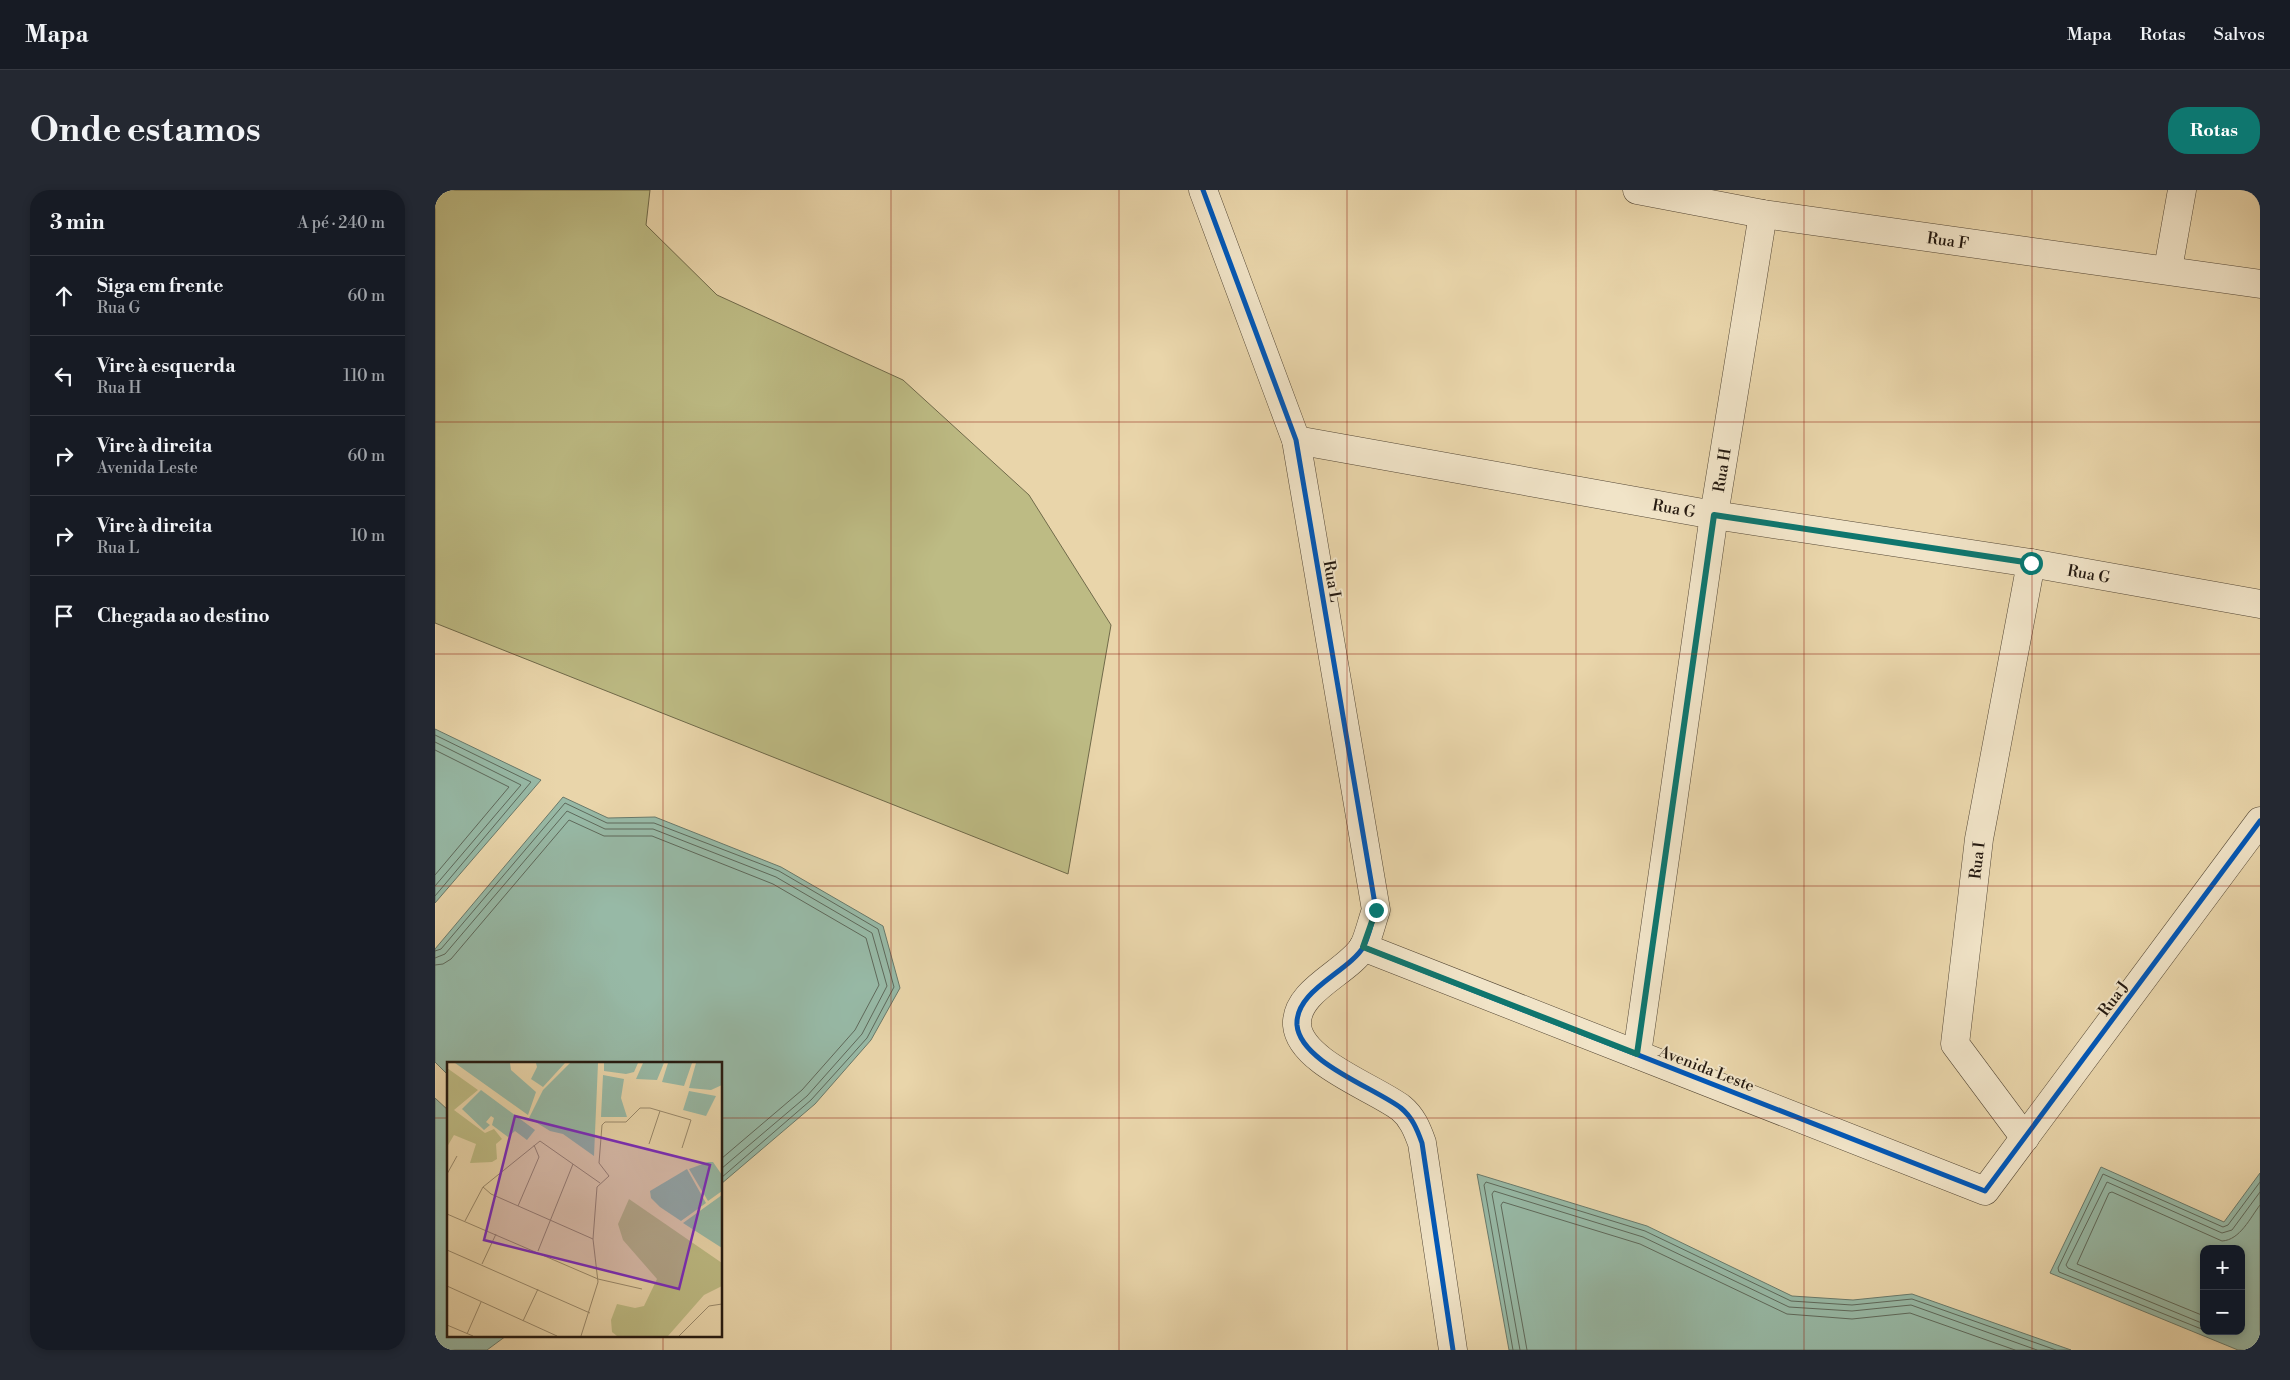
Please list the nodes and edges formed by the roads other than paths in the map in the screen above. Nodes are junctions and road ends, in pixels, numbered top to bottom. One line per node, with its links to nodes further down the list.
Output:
1 (1203, 190): 7 (street, Rua L)
2 (1637, 190): 4 (street, Rua F)
3 (2183, 190): 5 (street)
4 (1763, 214): 5 (street, Rua F); 8 (street, Rua H)
5 (2168, 270): 6 (street, Rua F)
6 (2260, 284)
7 (1296, 440): 8 (street, Rua G); 12 (street, Rua L)
8 (1714, 515): 9 (street, Rua G); 13 (street, Rua H)
9 (2031, 563): 10 (street, Rua G); 14 (street, Rua I)
10 (2260, 604)
11 (2260, 820): 14 (street, Rua J)
12 (1363, 947): 13 (street, Avenida Leste); 16 (street, Rua L)
13 (1637, 1054): 15 (street, Avenida Leste)
14 (2025, 1138): 15 (street, Rua J)
15 (1985, 1191)
16 (1453, 1350)

